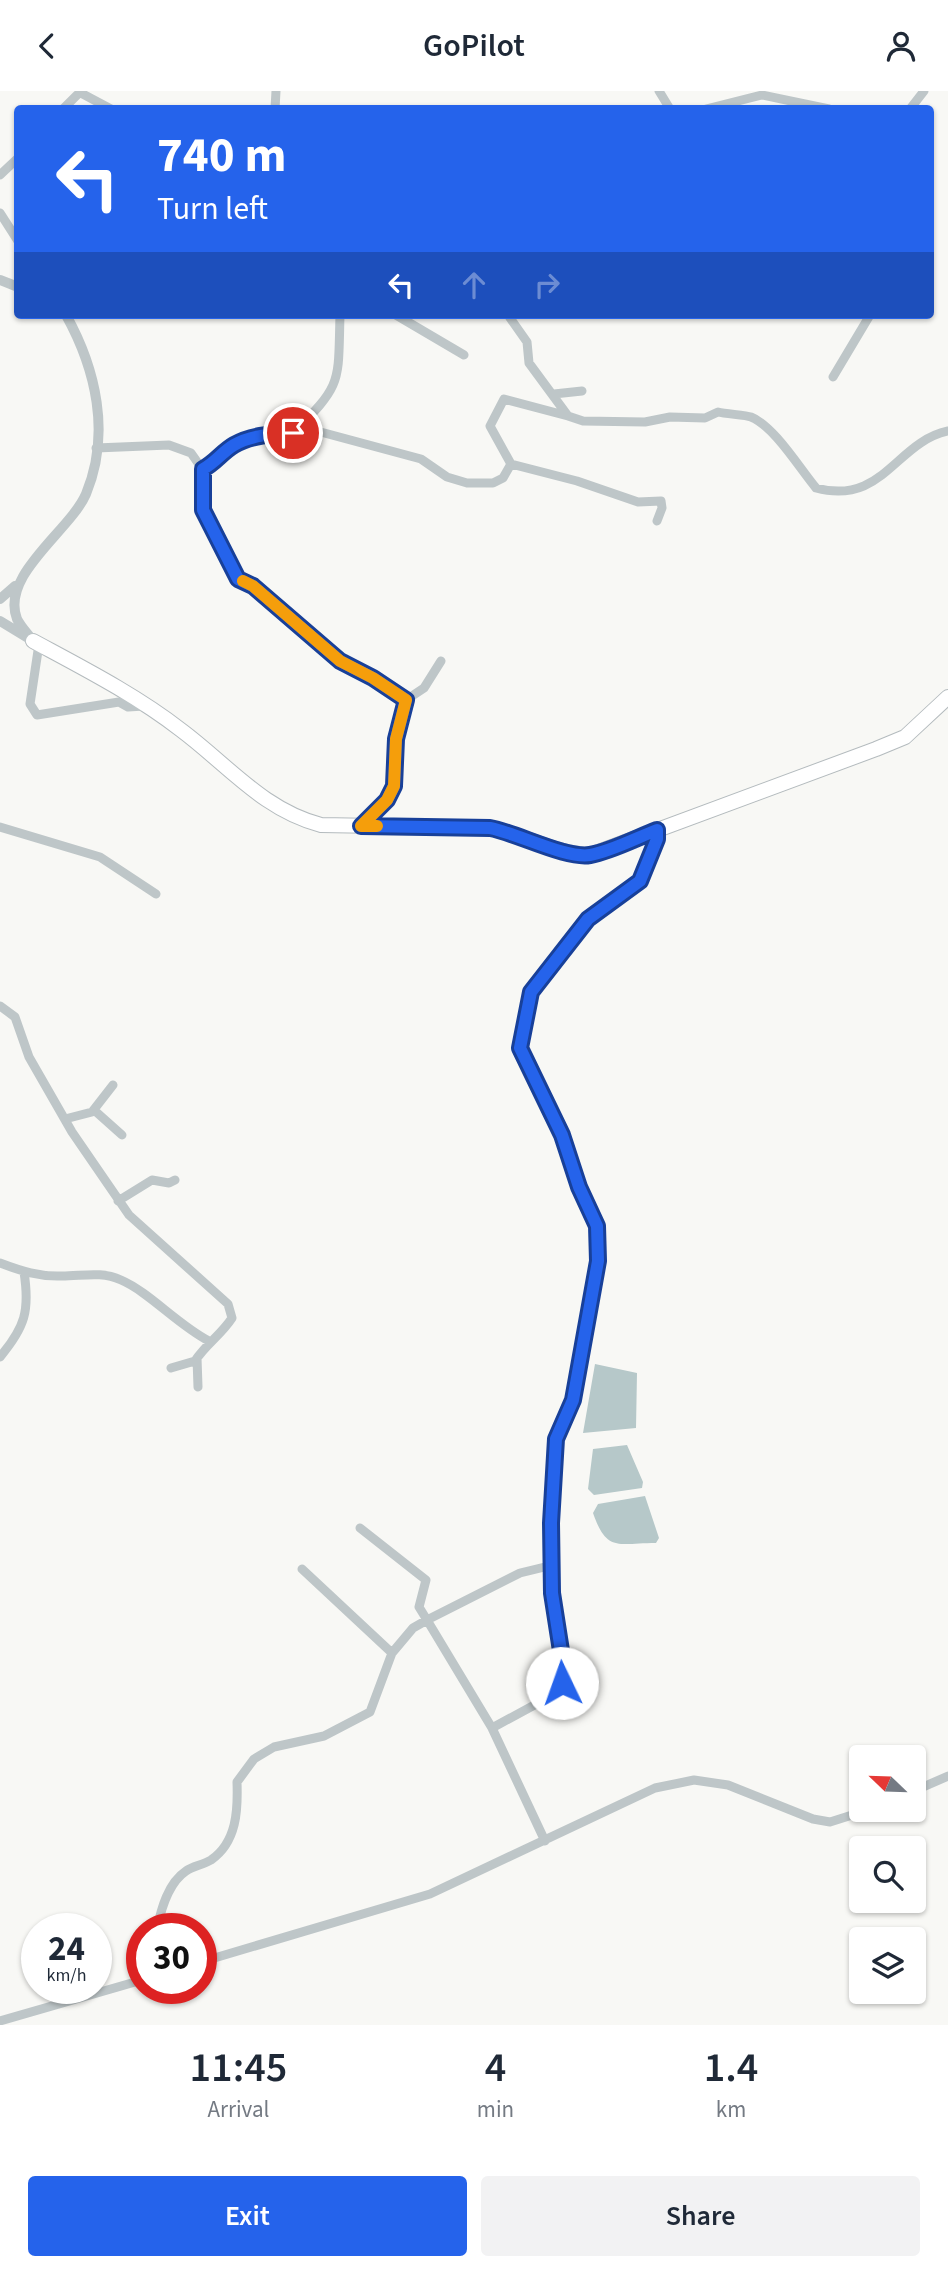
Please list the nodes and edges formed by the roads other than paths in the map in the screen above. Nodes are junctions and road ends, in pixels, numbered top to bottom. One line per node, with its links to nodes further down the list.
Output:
1 (924, 91): 7 (street)
2 (80, 92): 3 (street); 4 (street)
3 (67, 105)
4 (104, 105)
5 (722, 105): 6 (street)
6 (810, 105)
7 (913, 105)
8 (14, 162): 9 (street)
9 (0, 175)
10 (0, 213): 11 (street)
11 (14, 235)
12 (68, 319): 24 (street)
13 (340, 319): 23 (street)
14 (403, 319): 17 (street)
15 (511, 319): 20 (street)
16 (868, 319): 18 (street)
17 (464, 355)
18 (833, 377)
19 (582, 391): 20 (street)
20 (554, 394): 21 (street)
21 (568, 416): 22 (street); 25 (street)
22 (948, 431)
23 (293, 433): 25 (street); 26 (street)
24 (96, 448): 26 (street); 28 (street)
25 (511, 464): 27 (street)
26 (203, 469): 34 (street)
27 (657, 521)
28 (17, 584): 29 (street); 31 (street)
29 (0, 599)
30 (0, 621): 31 (street)
31 (36, 642): 35 (main road); 35 (street)
32 (442, 661): 34 (street)
33 (948, 697): 38 (main road)
34 (406, 700): 36 (street)
35 (144, 706): 36 (main road)
36 (361, 826): 38 (main road)
37 (0, 827): 39 (street)
38 (657, 830): 55 (street)
39 (156, 894)
40 (0, 1006): 43 (street)
41 (113, 1085): 42 (street)
42 (94, 1110): 43 (street); 44 (street)
43 (65, 1119): 46 (street)
44 (122, 1135)
45 (174, 1180): 46 (street)
46 (118, 1201): 49 (street)
47 (0, 1263): 48 (street)
48 (24, 1272): 49 (street); 50 (street)
49 (209, 1341): 51 (street)
50 (0, 1357)
51 (197, 1358): 52 (street); 53 (street)
52 (171, 1368)
53 (198, 1387)
54 (360, 1528): 57 (street)
55 (553, 1565): 57 (street); 59 (street)
56 (302, 1569): 58 (street)
57 (427, 1620): 58 (street); 59 (street)
58 (392, 1653): 64 (street)
59 (492, 1728): 63 (street)
60 (948, 1776): 61 (street)
61 (926, 1786)
62 (849, 1816): 63 (street)
63 (545, 1841): 65 (street)
64 (161, 1913)
65 (217, 1957)
66 (126, 1985): 67 (street)
67 (0, 2021)

